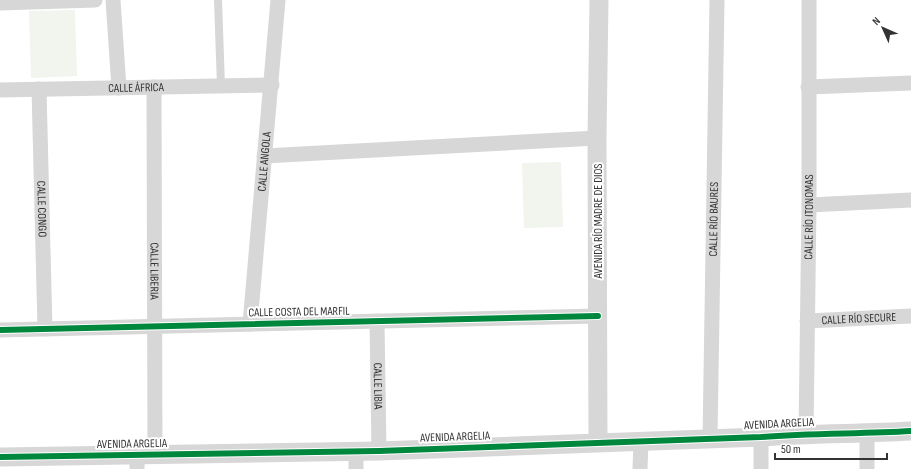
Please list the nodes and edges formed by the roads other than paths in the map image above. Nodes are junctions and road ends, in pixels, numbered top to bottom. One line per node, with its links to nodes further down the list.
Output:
1 (95, 0): 8 (street)
2 (113, 0): 15 (street)
3 (218, 0): 12 (lane)
4 (278, 0): 11 (street, CALLE ANGOLA)
5 (599, 0): 18 (street, AVENIDA RÍO MADRE DE DIOS)
6 (717, 0): 34 (street, CALLE RÍO BAURES)
7 (809, 0): 14 (street, CALLE RÍO ITONOMAS)
8 (34, 1): 9 (street)
9 (0, 3)
10 (911, 83): 14 (street)
11 (272, 85): 12 (street, CALLE ÁFRICA); 19 (street, CALLE ANGOLA)
12 (221, 86): 13 (street, CALLE ÁFRICA)
13 (154, 87): 15 (street, CALLE ÁFRICA); 27 (street, CALLE LIBERIA)
14 (808, 87): 21 (street, CALLE RÍO ITONOMAS)
15 (119, 88): 16 (street, CALLE ÁFRICA)
16 (39, 89): 17 (street, CALLE ÁFRICA); 28 (street, CALLE CONGO)
17 (0, 90)
18 (597, 138): 19 (street); 22 (street, AVENIDA RÍO MADRE DE DIOS)
19 (264, 156): 26 (street, CALLE ANGOLA)
20 (911, 200): 21 (street)
21 (809, 205): 25 (street, CALLE RÍO ITONOMAS)
22 (598, 316): 24 (street, CALLE COSTA DEL MARFIL); 36 (street, AVENIDA RÍO MADRE DE DIOS)
23 (911, 316): 25 (street, CALLE RÍO SECURE)
24 (377, 321): 26 (street, CALLE COSTA DEL MARFIL); 37 (street, CALLE LIBIA)
25 (807, 321): 32 (street, CALLE RÍO ITONOMAS)
26 (250, 324): 27 (street, CALLE COSTA DEL MARFIL)
27 (155, 326): 28 (street, CALLE COSTA DEL MARFIL); 39 (street, CALLE LIBERIA)
28 (45, 329): 29 (street, CALLE COSTA DEL MARFIL)
29 (0, 330)
30 (911, 431): 31 (street, AVENIDA ARGELIA)
31 (867, 433): 32 (street, AVENIDA ARGELIA); 43 (street)
32 (806, 434): 33 (street, AVENIDA ARGELIA)
33 (762, 437): 34 (street, AVENIDA ARGELIA); 42 (street)
34 (710, 438): 35 (street, AVENIDA ARGELIA)
35 (641, 441): 36 (street, AVENIDA ARGELIA); 41 (street)
36 (598, 443): 37 (street, AVENIDA ARGELIA)
37 (379, 452): 40 (street, AVENIDA ARGELIA)
38 (0, 458): 39 (street, AVENIDA ARGELIA)
39 (143, 460): 40 (street, AVENIDA ARGELIA)
40 (356, 460)
41 (640, 469)
42 (761, 469)
43 (867, 469)

